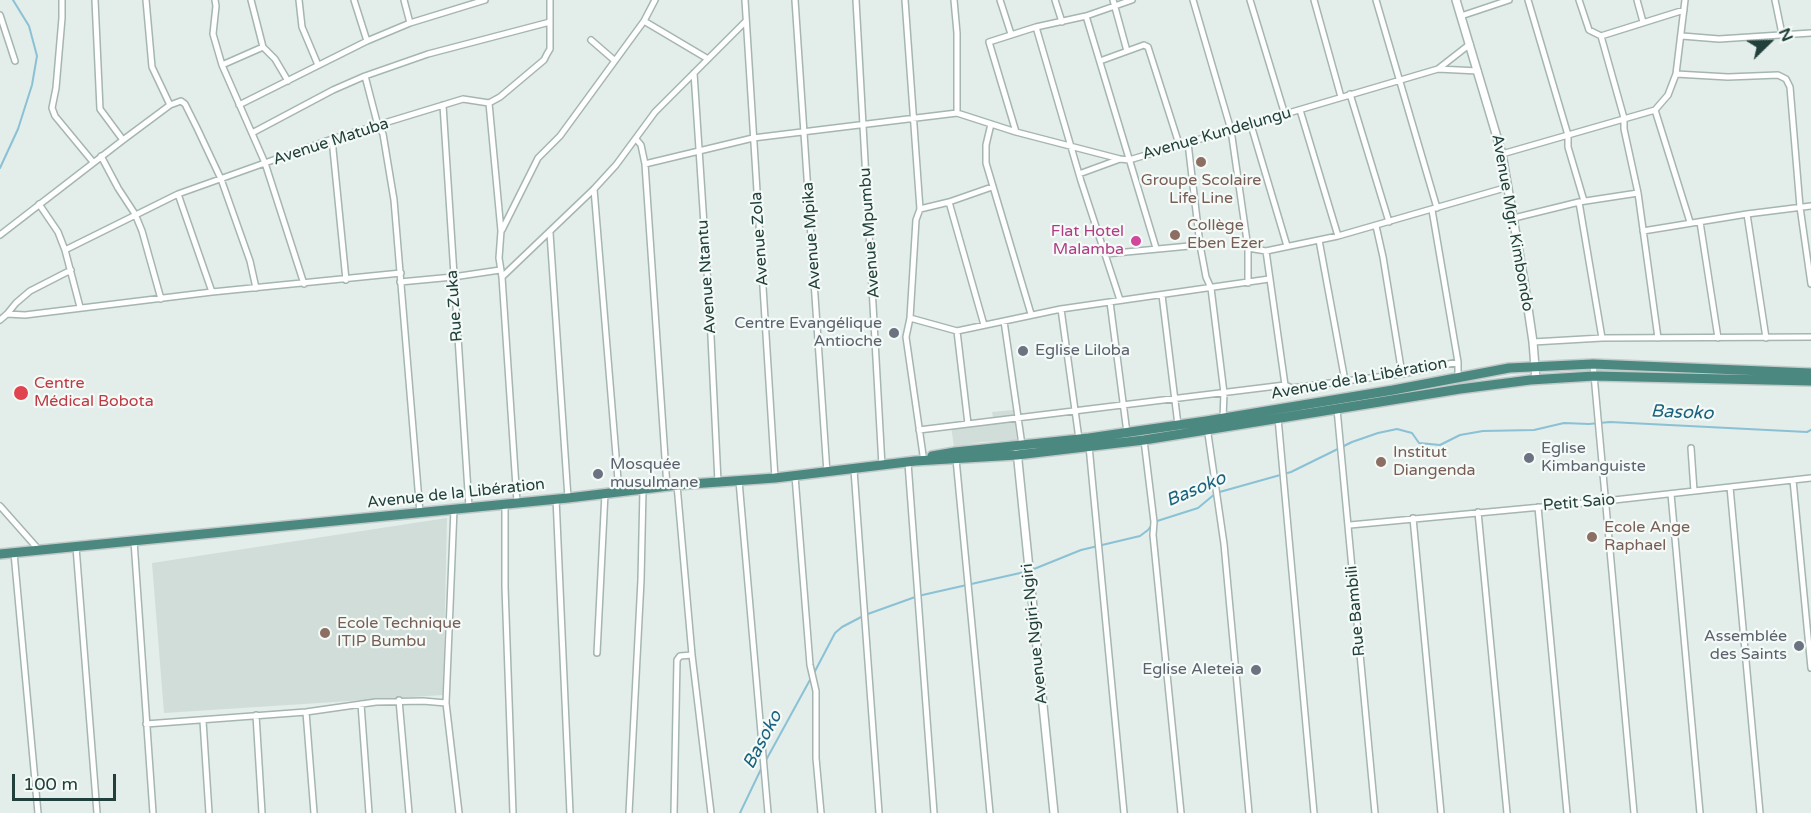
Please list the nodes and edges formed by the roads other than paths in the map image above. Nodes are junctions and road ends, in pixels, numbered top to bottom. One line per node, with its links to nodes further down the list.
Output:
1 (62, 0): 100 (street)
2 (95, 0): 91 (street)
3 (146, 0): 70 (street)
4 (214, 0): 58 (street)
5 (251, 0): 52 (street)
6 (299, 0): 59 (street)
7 (354, 0): 50 (street)
8 (404, 0): 42 (street)
9 (485, 0): 32 (street)
10 (550, 0): 38 (street)
11 (655, 0): 37 (street)
12 (745, 0): 39 (street, Avenue Zola)
13 (795, 0): 84 (street, Avenue Mpika)
14 (856, 0): 79 (street, Avenue Mpumbu)
15 (905, 0): 77 (street)
16 (954, 0): 75 (street)
17 (1000, 0): 45 (street)
18 (1056, 0): 40 (street)
19 (1132, 0): 31 (street)
20 (1193, 0): 83 (street)
21 (1250, 0): 76 (street)
22 (1314, 0): 68 (street)
23 (1376, 0): 65 (street)
24 (1456, 0): 36 (street, Avenue Mgr. Kimbondo)
25 (1509, 0): 36 (street)
26 (1528, 0): 87 (street)
27 (1579, 0): 47 (street)
28 (1637, 0): 41 (street)
29 (1685, 0): 33 (street)
30 (1775, 0): 46 (street)
31 (1114, 2): 35 (street); 53 (street)
32 (463, 3): 42 (street)
33 (1684, 10): 41 (street); 48 (street)
34 (0, 15): 57 (street)
35 (1086, 16): 40 (street); 56 (street)
36 (1461, 16): 51 (street, Avenue Mgr. Kimbondo)
37 (644, 21): 54 (street); 55 (street)
38 (550, 22): 64 (street); 69 (street)
39 (745, 22): 54 (street); 88 (street, Avenue Zola)
40 (1062, 22): 43 (street)
41 (1643, 22): 47 (street)
42 (410, 23): 50 (street)
43 (1036, 27): 45 (street); 94 (street)
44 (1811, 33): 46 (street)
45 (1011, 34): 85 (street)
46 (1782, 34): 48 (street)
47 (1601, 36): 78 (street)
48 (1682, 36): 63 (street)
49 (591, 40): 55 (street)
50 (367, 41): 59 (street)
51 (1470, 45): 60 (street); 61 (street, Avenue Mgr. Kimbondo)
52 (262, 46): 58 (street); 66 (street)
53 (1127, 51): 56 (street); 93 (street)
54 (708, 59): 62 (street)
55 (614, 60): 124 (street)
56 (1100, 61): 99 (street)
57 (15, 62)
58 (222, 65): 71 (street)
59 (318, 65): 66 (street)
60 (1438, 69): 61 (street, Avenue Kundelungu); 65 (street, Avenue Kundelungu)
61 (1478, 71): 96 (street, Avenue Mgr. Kimbondo)
62 (694, 73): 90 (street); 95 (street, Avenue Ntantu)
63 (1676, 74): 74 (street); 114 (street)
64 (365, 76): 82 (street); 86 (street)
65 (1401, 80): 67 (street, Avenue Kundelungu); 116 (street)
66 (288, 81): 71 (street)
67 (1350, 94): 68 (street, Avenue Kundelungu); 120 (street)
68 (1341, 97): 73 (street, Avenue Kundelungu)
69 (489, 103): 72 (street, Avenue Matuba); 124 (street)
70 (170, 105): 91 (street); 104 (street)
71 (239, 105): 86 (street)
72 (442, 105): 82 (street, Avenue Matuba); 140 (street, Rue Zuka)
73 (1300, 110): 76 (street, Avenue Kundelungu); 128 (street)
74 (1655, 111): 78 (street); 121 (street)
75 (957, 113): 77 (street); 80 (street, Avenue Kundelungu)
76 (1284, 114): 81 (street, Avenue Kundelungu)
77 (914, 117): 79 (street); 115 (street)
78 (1624, 118): 87 (street); 108 (street)
79 (862, 124): 84 (street); 201 (street, Avenue Mpumbu)
80 (991, 124): 85 (street, Avenue Kundelungu); 105 (street)
81 (1251, 125): 83 (street, Avenue Kundelungu); 131 (street)
82 (378, 126): 89 (street, Avenue Matuba); 139 (street)
83 (1231, 130): 92 (street, Avenue Kundelungu); 133 (street)
84 (803, 131): 88 (street); 203 (street, Avenue Mpika)
85 (1016, 132): 94 (street, Avenue Kundelungu)
86 (252, 133): 101 (street)
87 (1568, 135): 96 (street); 111 (street)
88 (753, 138): 95 (street); 205 (street, Avenue Zola)
89 (332, 139): 101 (street, Avenue Matuba); 143 (street)
90 (636, 139): 102 (street); 107 (street)
91 (123, 140): 97 (street)
92 (1188, 142): 93 (street, Avenue Kundelungu); 130 (street)
93 (1179, 144): 99 (street, Avenue Kundelungu)
94 (1070, 145): 98 (street, Avenue Kundelungu); 103 (street)
95 (698, 150): 102 (street); 209 (street, Avenue Ntantu)
96 (1502, 154): 106 (street, Avenue Mgr. Kimbondo)
97 (100, 156): 100 (street); 117 (street)
98 (1120, 159): 99 (street, Avenue Kundelungu); 103 (street)
99 (1129, 160): 132 (street)
100 (93, 162): 112 (street)
101 (265, 164): 104 (street, Avenue Matuba); 146 (street)
102 (645, 164): 210 (street)
103 (1079, 174): 136 (street)
104 (221, 179): 109 (street, Avenue Matuba); 148 (street)
105 (992, 186): 110 (street); 158 (street)
106 (1508, 187): 116 (street); 119 (street, Avenue Mgr. Kimbondo)
107 (594, 189): 126 (street); 214 (street)
108 (1638, 193): 111 (street); 125 (street)
109 (178, 194): 117 (street, Avenue Matuba); 150 (street)
110 (949, 202): 115 (street); 162 (street)
111 (1582, 202): 119 (street); 165 (street)
112 (39, 204): 127 (street); 134 (street)
113 (1811, 206): 114 (street)
114 (1800, 207): 118 (street); 147 (street)
115 (920, 209): 159 (street)
116 (1435, 209): 120 (street); 170 (street)
117 (135, 214): 134 (street, Avenue Matuba); 152 (street)
118 (1747, 214): 122 (street); 168 (street)
119 (1514, 218): 169 (street, Avenue Mgr. Kimbondo)
120 (1389, 222): 123 (street)
121 (1690, 222): 122 (street); 125 (street)
122 (1700, 222): 167 (street)
123 (1376, 226): 128 (street); 174 (street)
124 (501, 231): 138 (street)
125 (1643, 231): 166 (street)
126 (550, 233): 141 (street); 218 (street)
127 (0, 235)
128 (1338, 236): 129 (street)
129 (1319, 240): 131 (street); 178 (street)
130 (1200, 245): 132 (street); 149 (street)
131 (1287, 246): 135 (street)
132 (1156, 248): 136 (street)
133 (1248, 248): 135 (street); 145 (street)
134 (65, 250): 137 (street)
135 (1266, 251): 142 (street)
136 (1105, 254): 153 (street)
137 (71, 270): 155 (street); 157 (street)
138 (500, 270): 140 (street); 141 (street)
139 (401, 273): 143 (street); 144 (street)
140 (453, 277): 144 (street); 223 (street, Rue Zuka)
141 (502, 277): 220 (street)
142 (1269, 279): 145 (street); 180 (street)
143 (346, 280): 146 (street)
144 (400, 282): 227 (street)
145 (1248, 283): 149 (street)
146 (304, 284): 148 (street)
147 (1811, 284)
148 (256, 288): 150 (street)
149 (1212, 288): 151 (street); 181 (street)
150 (212, 292): 152 (street)
151 (1162, 295): 153 (street); 182 (street)
152 (161, 299): 155 (street)
153 (1120, 300): 154 (street)
154 (1110, 302): 156 (street); 183 (street)
155 (80, 308): 157 (street)
156 (1061, 309): 158 (street); 185 (street)
157 (7, 314): 160 (street)
158 (1031, 314): 161 (street)
159 (910, 318): 163 (street); 192 (street)
160 (0, 320)
161 (1004, 321): 162 (street); 188 (street)
162 (984, 325): 163 (street)
163 (957, 331): 189 (street)
164 (1811, 337): 168 (street)
165 (1602, 338): 166 (street); 169 (street)
166 (1658, 338): 167 (street)
167 (1718, 338): 168 (street)
168 (1766, 338)
169 (1533, 342): 172 (street, Avenue Mgr. Kimbondo)
170 (1458, 362): 174 (street); 176 (street)
171 (1593, 364): 172 (highway, Avenue de la Libération); 173 (highway, Avenue de la Libération); 175 (street)
172 (1535, 367): 176 (highway, Avenue de la Libération); 177 (street, Avenue Mgr. Kimbondo)
173 (1811, 373)
174 (1402, 374): 178 (street)
175 (1594, 376): 177 (highway, Avenue de la Libération); 179 (highway, Avenue de la Libération); 219 (street)
176 (1458, 377): 186 (highway, Avenue de la Libération)
177 (1536, 380): 184 (highway, Avenue de la Libération)
178 (1345, 381): 180 (street)
179 (1811, 381)
180 (1285, 385): 181 (street)
181 (1224, 393): 182 (street); 186 (street)
182 (1175, 399): 183 (street); 190 (street)
183 (1125, 405): 185 (street); 193 (street)
184 (1337, 408): 187 (highway, Avenue de la Libération); 229 (street, Rue Bambili)
185 (1074, 412): 188 (street); 194 (street)
186 (1223, 418): 191 (highway, Avenue de la Libération)
187 (1278, 418): 191 (highway, Avenue de la Libération); 268 (street)
188 (1018, 419): 189 (street); 197 (street)
189 (968, 424): 192 (street)
190 (1178, 425): 191 (highway, Avenue de la Libération); 193 (highway, Avenue de la Libération)
191 (1206, 425): 195 (highway, Avenue de la Libération); 267 (street)
192 (919, 430): 200 (street)
193 (1127, 433): 194 (highway, Avenue de la Libération)
194 (1079, 439): 197 (highway, Avenue de la Libération)
195 (1144, 440): 196 (highway, Avenue de la Libération); 266 (street)
196 (1089, 447): 197 (highway, Avenue de la Libération); 265 (street)
197 (1019, 448): 199 (highway, Avenue de la Libération); 200 (highway, Avenue de la Libération); 264 (street, Avenue Ngiri-Ngiri)
198 (1691, 448): 213 (street)
199 (956, 459): 200 (highway, Avenue de la Libération); 263 (street)
200 (917, 461): 201 (highway, Avenue de la Libération); 262 (street)
201 (883, 467): 202 (highway, Avenue de la Libération)
202 (854, 470): 203 (highway, Avenue de la Libération); 261 (street)
203 (827, 473): 204 (highway, Avenue de la Libération)
204 (795, 476): 205 (highway, Avenue de la Libération); 260 (street)
205 (775, 478): 208 (highway, Avenue de la Libération)
206 (1811, 478): 207 (street, Petit Saio)
207 (1793, 480): 211 (street, Petit Saio); 237 (street)
208 (739, 481): 209 (highway, Avenue de la Libération); 259 (street)
209 (718, 482): 210 (highway, Avenue de la Libération)
210 (672, 486): 212 (highway, Avenue de la Libération); 236 (street)
211 (1730, 487): 213 (street, Petit Saio); 275 (street)
212 (643, 490): 214 (highway, Avenue de la Libération); 256 (street)
213 (1694, 491): 216 (street, Petit Saio)
214 (619, 492): 215 (highway, Avenue de la Libération)
215 (605, 493): 218 (highway, Avenue de la Libération); 235 (street)
216 (1671, 494): 219 (street, Petit Saio); 274 (street)
217 (556, 498): 218 (highway, Avenue de la Libération); 220 (highway, Avenue de la Libération); 255 (street)
218 (568, 498)
219 (1605, 501): 224 (street, Petit Saio); 273 (street)
220 (517, 502): 221 (highway, Avenue de la Libération)
221 (505, 503): 223 (highway, Avenue de la Libération); 254 (street)
222 (0, 506): 232 (street)
223 (469, 507): 225 (highway, Avenue de la Libération)
224 (1538, 507): 226 (street, Petit Saio); 272 (street)
225 (454, 509): 227 (highway, Avenue de la Libération); 240 (street)
226 (1478, 512): 228 (street, Petit Saio); 271 (street)
227 (420, 513): 230 (highway, Avenue de la Libération)
228 (1413, 518): 229 (street, Petit Saio); 270 (street)
229 (1348, 524): 269 (street, Rue Bambili)
230 (134, 541): 231 (highway, Avenue de la Libération); 244 (street)
231 (76, 547): 232 (highway, Avenue de la Libération); 246 (street)
232 (39, 550): 233 (highway, Avenue de la Libération)
233 (14, 553): 234 (highway, Avenue de la Libération); 245 (street)
234 (0, 554)
235 (597, 653)
236 (692, 655): 257 (street); 258 (street)
237 (1811, 668)
238 (399, 700): 239 (street); 240 (street); 252 (street)
239 (361, 704): 241 (street); 251 (street)
240 (446, 704): 253 (street)
241 (306, 712): 242 (street); 250 (street)
242 (256, 716): 243 (street); 249 (street)
243 (202, 721): 244 (street); 248 (street)
244 (146, 724): 247 (street)
245 (38, 813)
246 (98, 813)
247 (153, 813)
248 (209, 813)
249 (262, 813)
250 (314, 813)
251 (369, 813)
252 (409, 813)
253 (459, 813)
254 (513, 813)
255 (570, 813)
256 (629, 813)
257 (674, 813)
258 (711, 813)
259 (768, 813)
260 (821, 813)
261 (879, 813)
262 (934, 813)
263 (990, 813)
264 (1054, 813)
265 (1124, 813)
266 (1181, 813)
267 (1249, 813)
268 (1314, 813)
269 (1375, 813)
270 (1441, 813)
271 (1507, 813)
272 (1567, 813)
273 (1634, 813)
274 (1700, 813)
275 (1760, 813)

